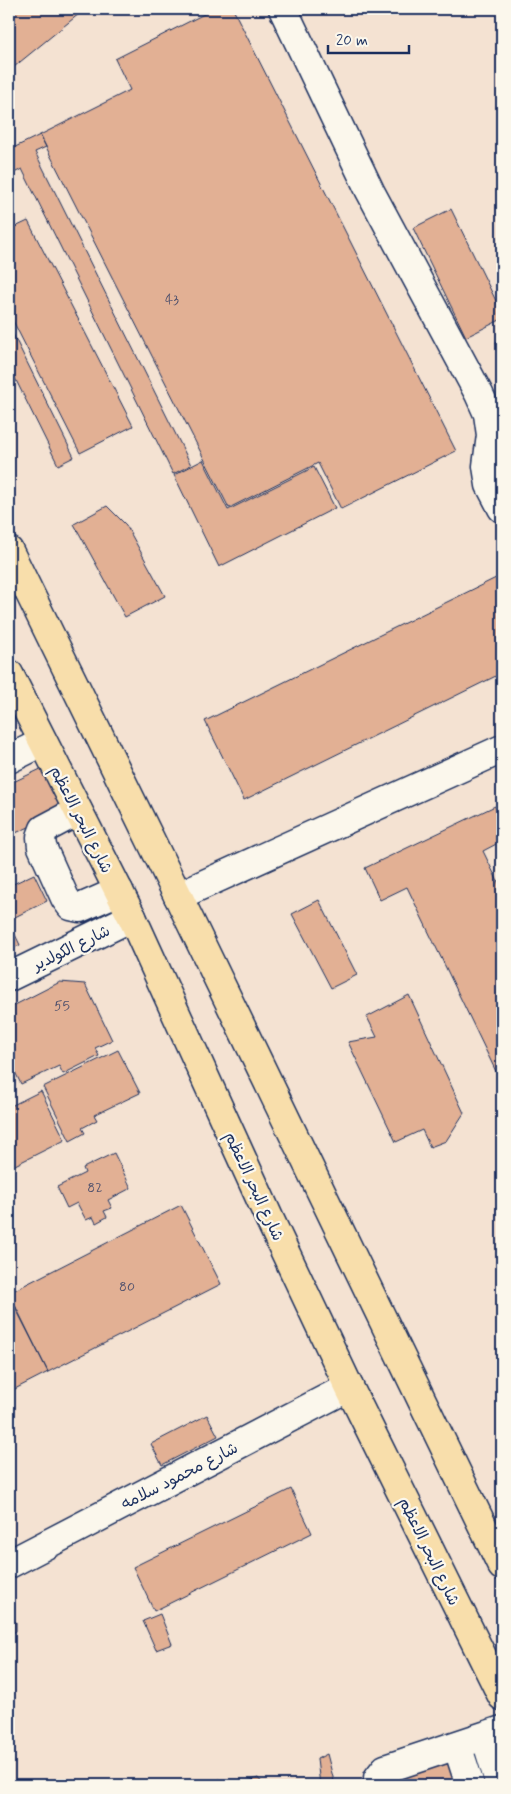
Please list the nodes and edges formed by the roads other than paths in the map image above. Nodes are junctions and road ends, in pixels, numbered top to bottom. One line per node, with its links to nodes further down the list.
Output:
1 (283, 9): 2 (street)
2 (502, 508)
3 (9, 552): 10 (main road)
4 (9, 674): 5 (main road, شارع البحر الاعظم)
5 (43, 742): 7 (street); 8 (main road, شارع البحر الاعظم)
6 (502, 749): 10 (street)
7 (9, 759)
8 (78, 811): 9 (main road, شارع البحر الاعظم); 9 (street)
9 (119, 891): 11 (main road, شارع البحر الاعظم)
10 (178, 896): 15 (main road)
11 (132, 917): 12 (street, شارع الكولدير); 13 (main road, شارع البحر الاعظم)
12 (9, 977)
13 (349, 1387): 14 (street, شارع محمود سلامه); 16 (main road, شارع البحر الاعظم)
14 (9, 1564)
15 (502, 1566)
16 (502, 1696)
17 (494, 1733): 18 (street); 21 (street)
18 (456, 1745): 19 (street); 20 (street)
19 (378, 1785)
20 (470, 1785)
21 (500, 1785)

